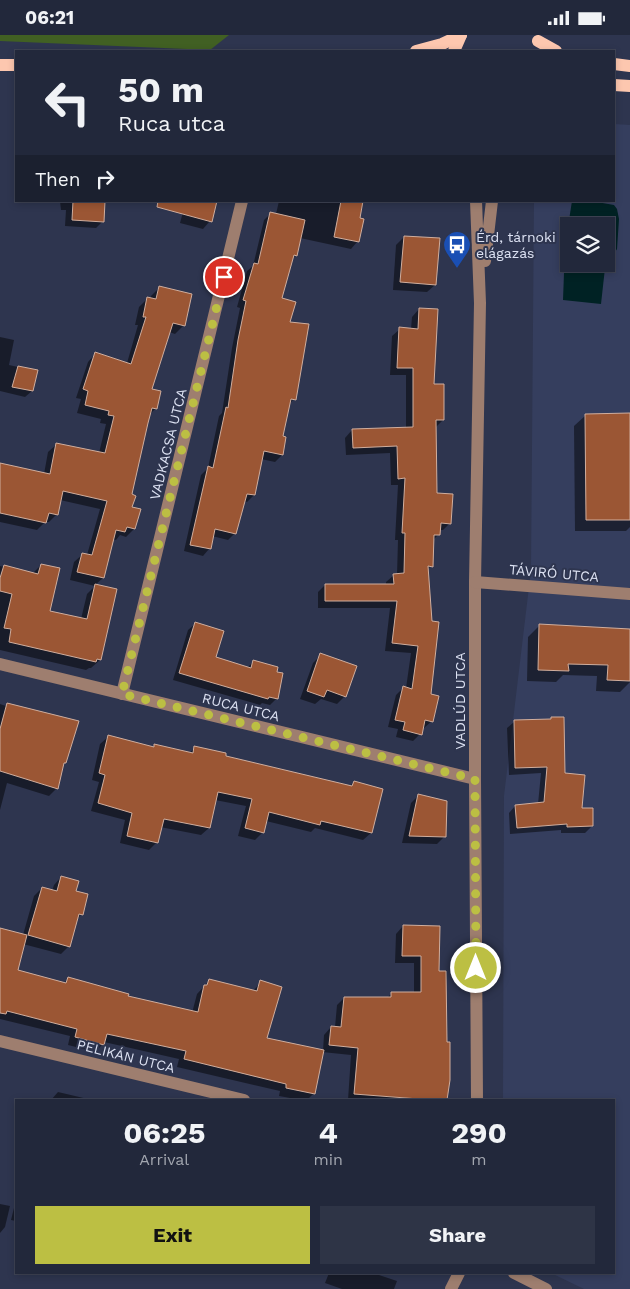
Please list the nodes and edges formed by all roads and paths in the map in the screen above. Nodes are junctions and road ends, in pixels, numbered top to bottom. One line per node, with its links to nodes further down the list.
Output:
1 (461, 35): 3 (main road); 4 (main road)
2 (538, 43): 5 (main road)
3 (420, 50)
4 (454, 50)
5 (554, 50)
6 (615, 64): 9 (main road)
7 (0, 65): 8 (main road)
8 (15, 65)
9 (630, 66)
10 (615, 85): 11 (main road)
11 (630, 86)
12 (242, 202): 19 (street, VADKACSA UTCA)
13 (476, 202): 15 (street, VADLÚD UTCA)
14 (492, 202): 15 (street, VADLÚD UTCA)
15 (480, 303): 16 (street, VADLÚD UTCA)
16 (475, 581): 17 (street, TÁVIRÓ UTCA); 20 (street, VADLÚD UTCA)
17 (630, 594)
18 (0, 664): 19 (street, RUCA UTCA)
19 (122, 694): 20 (street, RUCA UTCA)
20 (475, 779): 23 (street, VADLÚD UTCA)
21 (0, 1041): 22 (street, PELIKÁN UTCA)
22 (240, 1099)
23 (477, 1099)
24 (459, 1274): 26 (street)
25 (516, 1274): 27 (street)
26 (451, 1289)
27 (546, 1289)

